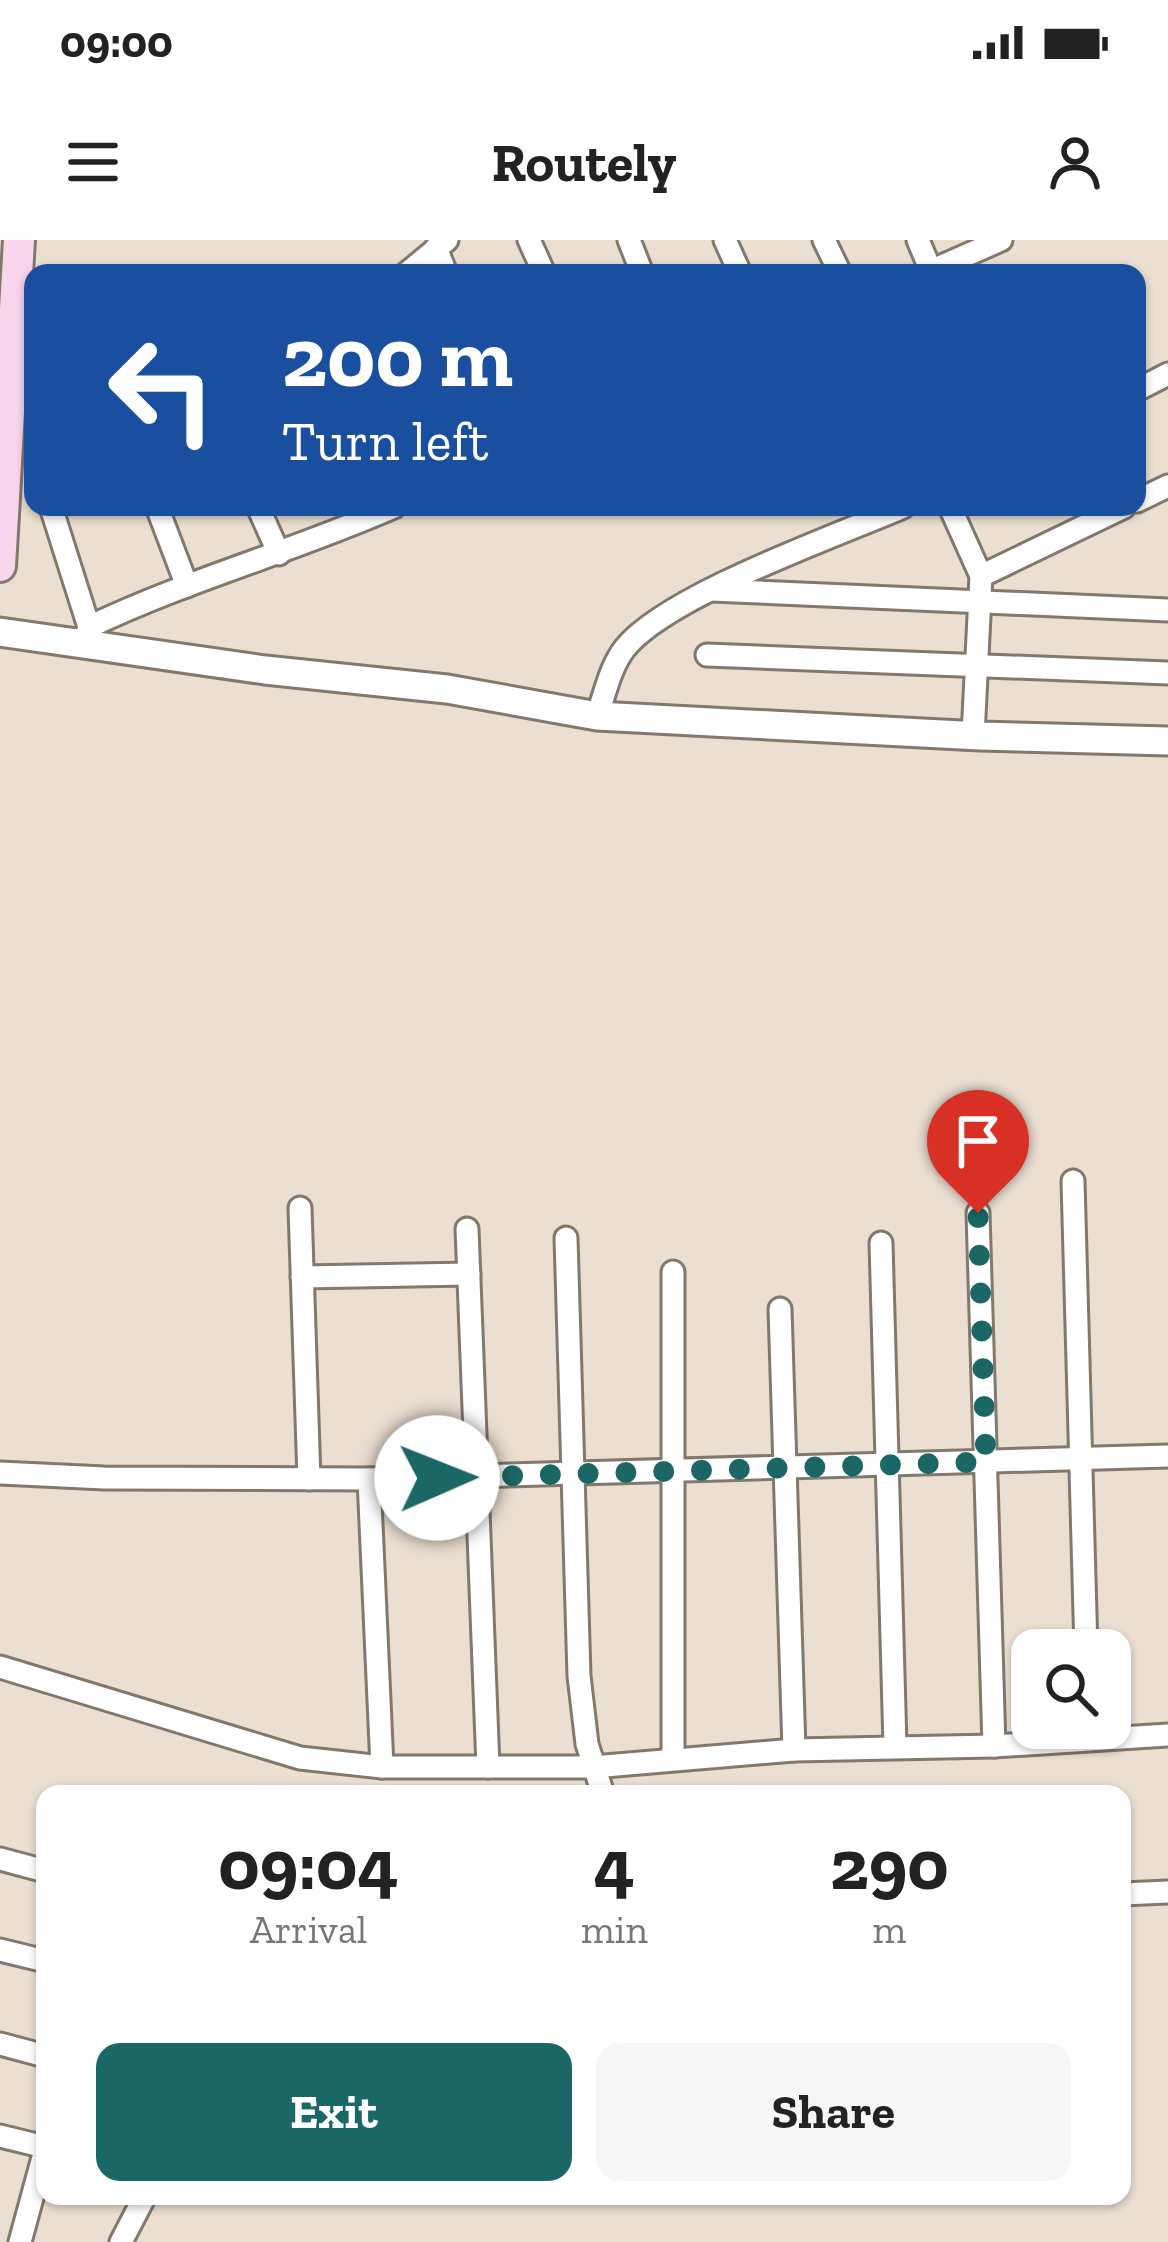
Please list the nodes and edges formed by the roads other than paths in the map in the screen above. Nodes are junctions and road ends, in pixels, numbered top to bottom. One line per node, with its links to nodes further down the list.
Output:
1 (19, 240): 16 (main road)
2 (1001, 240): 5 (street)
3 (441, 244): 4 (street)
4 (418, 264)
5 (947, 264)
6 (1164, 376): 7 (street)
7 (1168, 400)
8 (53, 516): 23 (street)
9 (161, 516): 18 (street)
10 (262, 516): 15 (street)
11 (358, 516): 15 (street)
12 (882, 516): 19 (street)
13 (954, 516): 17 (street)
14 (1105, 516): 17 (street)
15 (279, 554): 18 (street)
16 (0, 566)
17 (981, 575): 20 (street)
18 (188, 586): 23 (street)
19 (712, 590): 20 (street); 27 (street)
20 (982, 600): 21 (street); 25 (street)
21 (1168, 610)
22 (0, 632): 23 (street)
23 (86, 635): 27 (street)
24 (707, 656): 25 (street)
25 (977, 665): 26 (street); 28 (street)
26 (1168, 673)
27 (597, 716): 28 (street)
28 (973, 736): 29 (street)
29 (1168, 741)
30 (1073, 1181): 41 (street)
31 (300, 1208): 38 (street)
32 (978, 1213): 42 (street)
33 (467, 1229): 37 (street)
34 (566, 1238): 47 (street)
35 (881, 1243): 43 (street)
36 (673, 1272): 45 (street)
37 (469, 1274): 38 (street); 48 (street)
38 (302, 1277): 49 (street)
39 (780, 1309): 44 (street)
40 (1168, 1456): 41 (street)
41 (1082, 1461): 42 (street); 51 (street)
42 (986, 1462): 43 (street); 56 (street)
43 (885, 1467): 44 (street); 57 (street)
44 (784, 1469): 45 (street); 58 (street)
45 (676, 1472): 47 (street); 59 (street)
46 (0, 1473): 49 (street)
47 (574, 1474): 48 (street); 62 (street)
48 (479, 1477): 50 (street); 61 (street)
49 (309, 1479): 50 (street)
50 (369, 1479): 60 (street)
51 (1086, 1629)
52 (0, 1667): 60 (street)
53 (1131, 1735): 54 (street)
54 (1168, 1735)
55 (1011, 1743): 56 (street)
56 (994, 1745): 57 (street)
57 (895, 1747): 58 (street)
58 (794, 1750): 59 (street)
59 (674, 1759): 62 (street)
60 (382, 1767): 61 (street)
61 (488, 1767): 62 (street)
62 (593, 1767): 63 (street)
63 (600, 1785)
64 (0, 1859): 65 (street)
65 (36, 1869)
66 (1168, 1892): 67 (street)
67 (1131, 1894)
68 (0, 1950): 69 (street)
69 (36, 1959)
70 (0, 2044): 71 (street)
71 (36, 2054)
72 (0, 2136): 73 (street)
73 (36, 2146)
74 (36, 2184): 77 (street)
75 (140, 2205): 78 (street)
76 (0, 2227): 77 (street)
77 (22, 2238)
78 (121, 2242)

